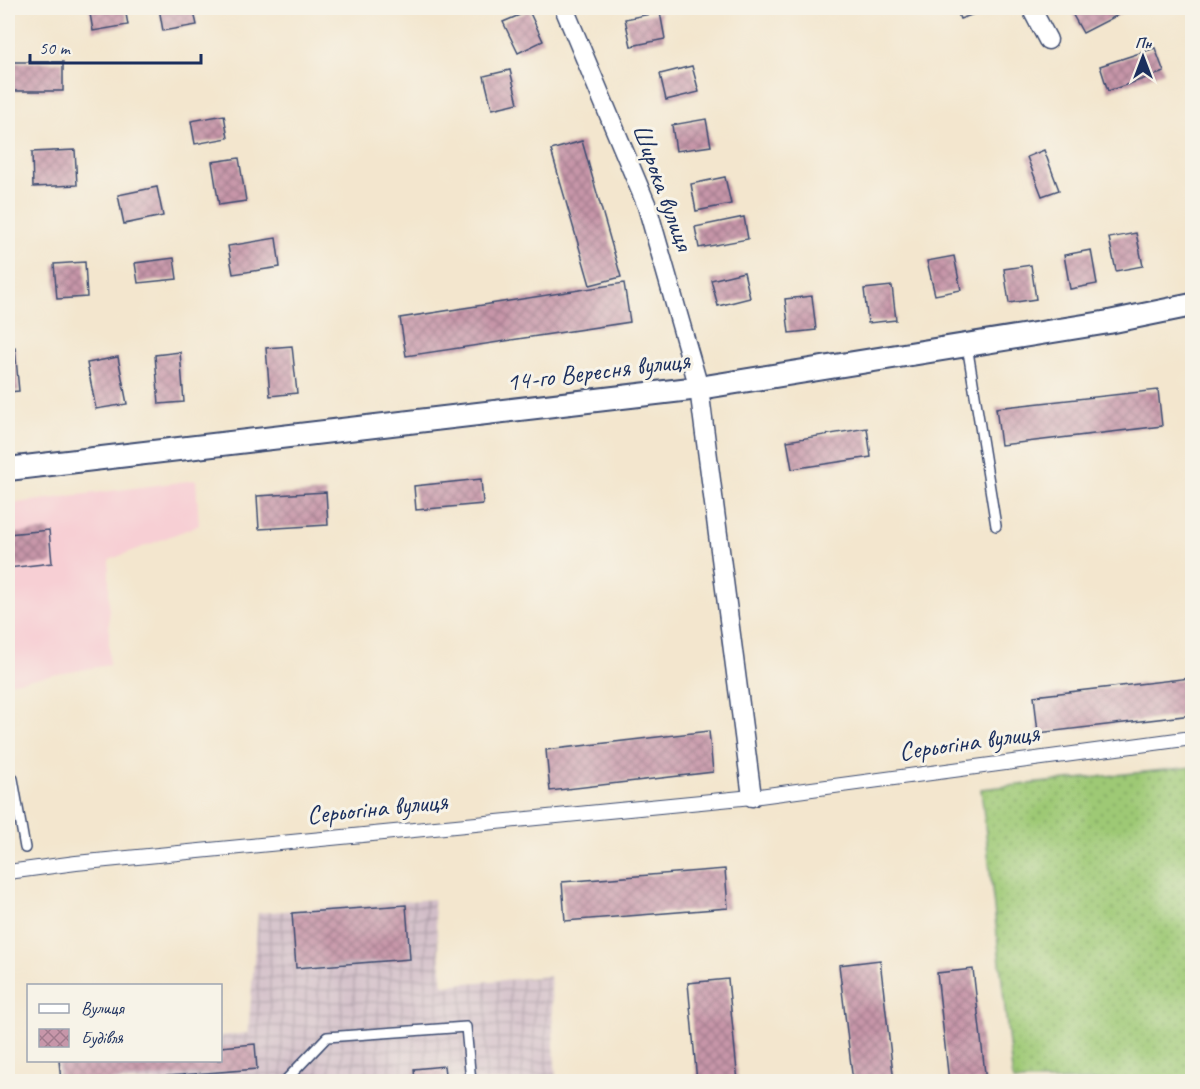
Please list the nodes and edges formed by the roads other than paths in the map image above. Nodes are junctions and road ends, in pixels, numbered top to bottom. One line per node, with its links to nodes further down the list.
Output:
1 (564, 8): 6 (street, Широка вулиця)
2 (1031, 8): 3 (street)
3 (1048, 40)
4 (1192, 305): 5 (street, 14-го Вересня вулиця)
5 (967, 345): 6 (street, 14-го Вересня вулиця); 8 (lane)
6 (699, 388): 7 (street, 14-го Вересня вулиця); 11 (street)
7 (8, 469)
8 (996, 526)
9 (1192, 738): 11 (street, Серьогіна вулиця)
10 (8, 776): 12 (lane)
11 (752, 797): 13 (street, Серьогіна вулиця)
12 (25, 848)
13 (8, 872)
14 (284, 1082): 15 (lane)
15 (471, 1082)

